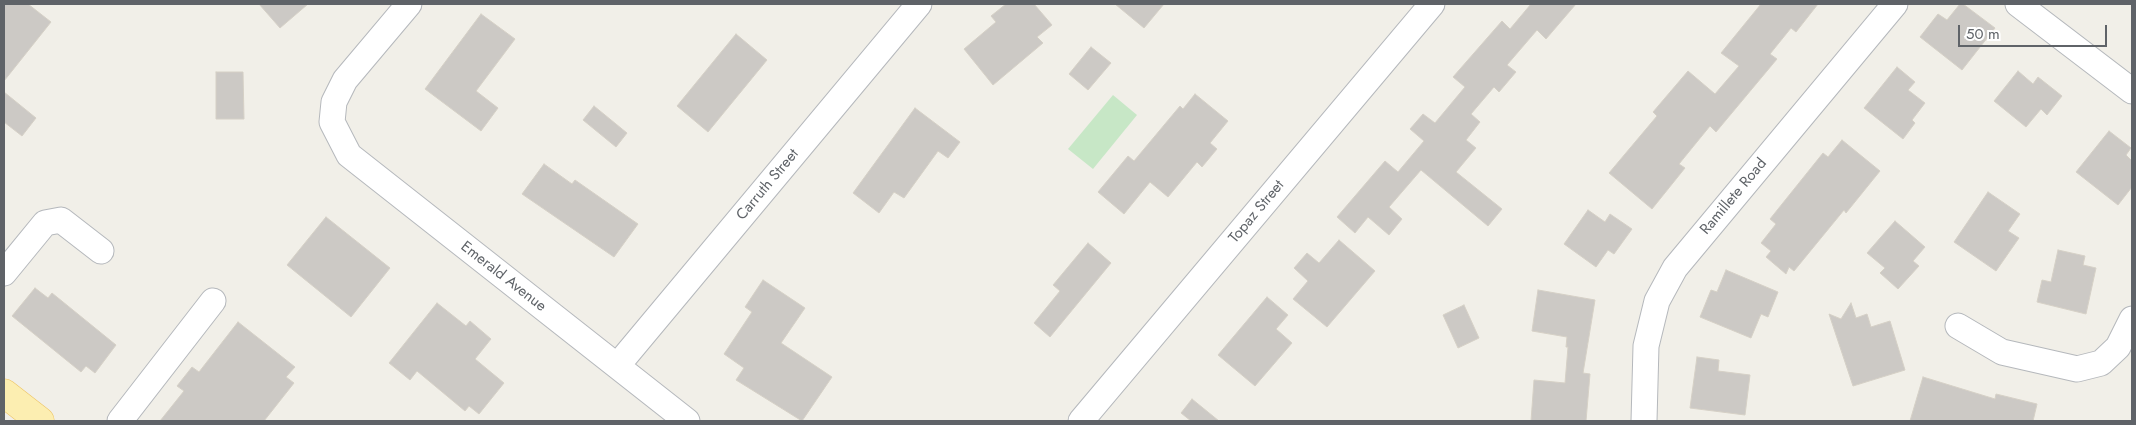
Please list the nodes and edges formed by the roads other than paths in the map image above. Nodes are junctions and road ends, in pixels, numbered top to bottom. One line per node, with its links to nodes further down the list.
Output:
1 (409, 4): 12 (street, Emerald Avenue)
2 (919, 4): 12 (street, Carruth Street)
3 (1432, 4): 17 (street, Topaz Street)
4 (1894, 4): 18 (street, Ramillete Road)
5 (2018, 4): 6 (street)
6 (2132, 91)
7 (101, 251): 8 (street)
8 (4, 273)
9 (214, 301): 15 (street)
10 (2132, 319): 11 (street)
11 (1958, 326)
12 (617, 366): 16 (street, Emerald Avenue)
13 (4, 393): 14 (main road)
14 (40, 421)
15 (120, 421)
16 (687, 421)
17 (1081, 421)
18 (1644, 421)

